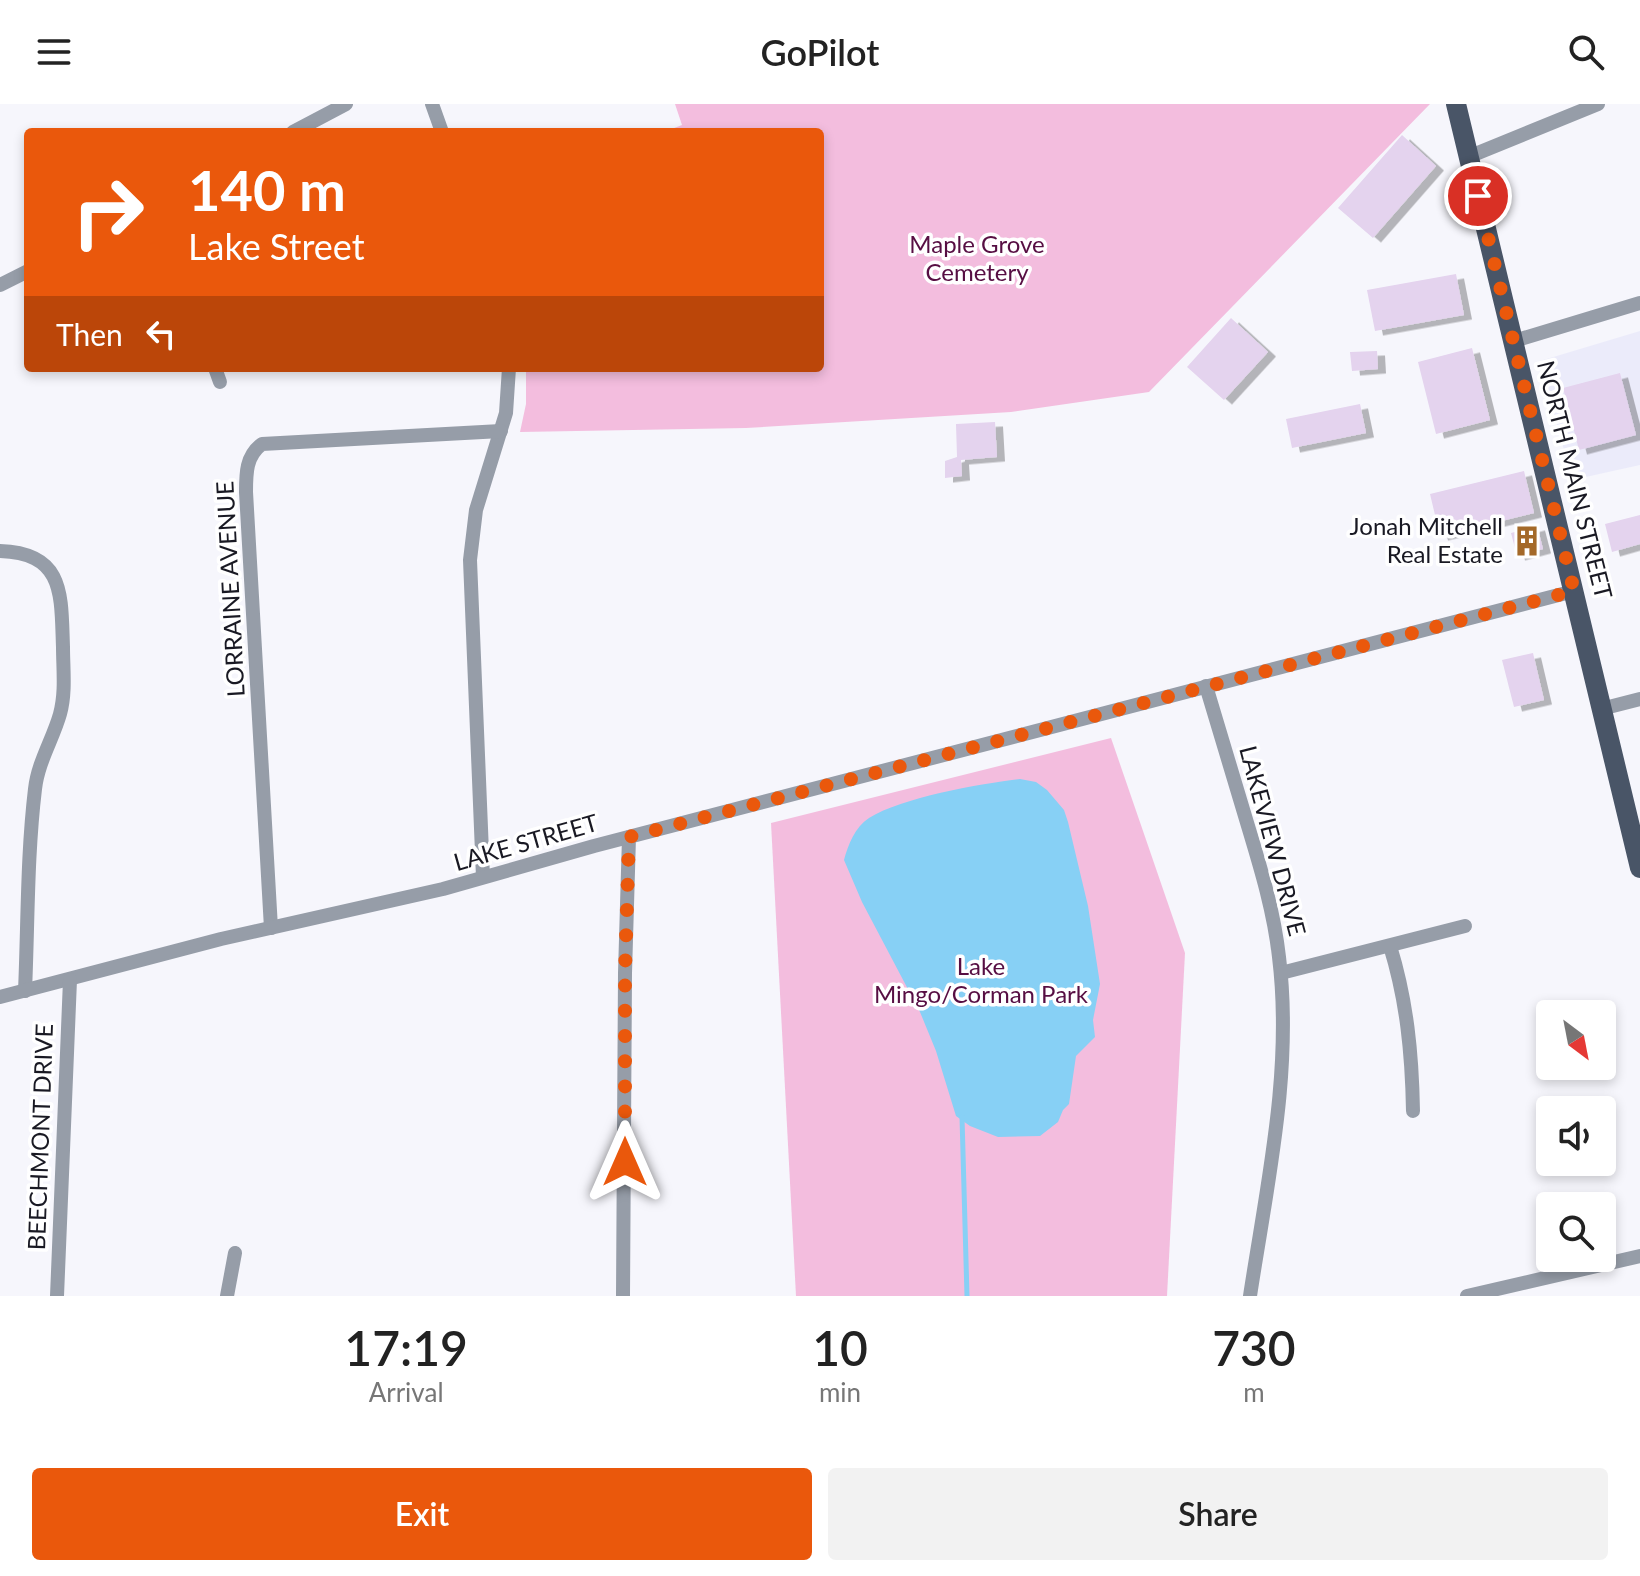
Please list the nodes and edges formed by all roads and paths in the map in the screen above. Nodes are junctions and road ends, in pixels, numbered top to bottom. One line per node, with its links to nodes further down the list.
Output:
1 (346, 104): 5 (street)
2 (432, 104): 6 (street)
3 (1456, 104): 7 (main road, NORTH MAIN STREET)
4 (1598, 104): 7 (street)
5 (301, 128)
6 (441, 128)
7 (1468, 157): 11 (main road, NORTH MAIN STREET)
8 (24, 273): 9 (street)
9 (0, 285)
10 (1640, 303): 11 (street)
11 (1514, 341): 15 (main road, NORTH MAIN STREET)
12 (509, 372): 13 (street)
13 (501, 431): 21 (street); 23 (street, LORRAINE AVENUE)
14 (0, 551): 27 (street)
15 (1574, 591): 16 (street, LAKE STREET); 18 (main road, NORTH MAIN STREET)
16 (1206, 686): 19 (street, LAKE STREET); 25 (street, LAKEVIEW DRIVE)
17 (1640, 699): 18 (street)
18 (1601, 709): 20 (main road, NORTH MAIN STREET)
19 (629, 837): 21 (street, LAKE STREET); 34 (street)
20 (1640, 868)
21 (483, 877): 23 (street, LAKE STREET)
22 (1465, 926): 24 (street)
23 (271, 928): 26 (street, LAKE STREET)
24 (1390, 946): 25 (street); 29 (street)
25 (1281, 973): 35 (street, LAKEVIEW DRIVE)
26 (70, 980): 27 (street, LAKE STREET); 32 (street, BEECHMONT DRIVE)
27 (25, 991): 28 (street, LAKE STREET)
28 (0, 997)
29 (1413, 1111)
30 (235, 1253): 33 (street)
31 (1640, 1256): 36 (street)
32 (57, 1296)
33 (227, 1296)
34 (623, 1296)
35 (1250, 1296)
36 (1467, 1296)

